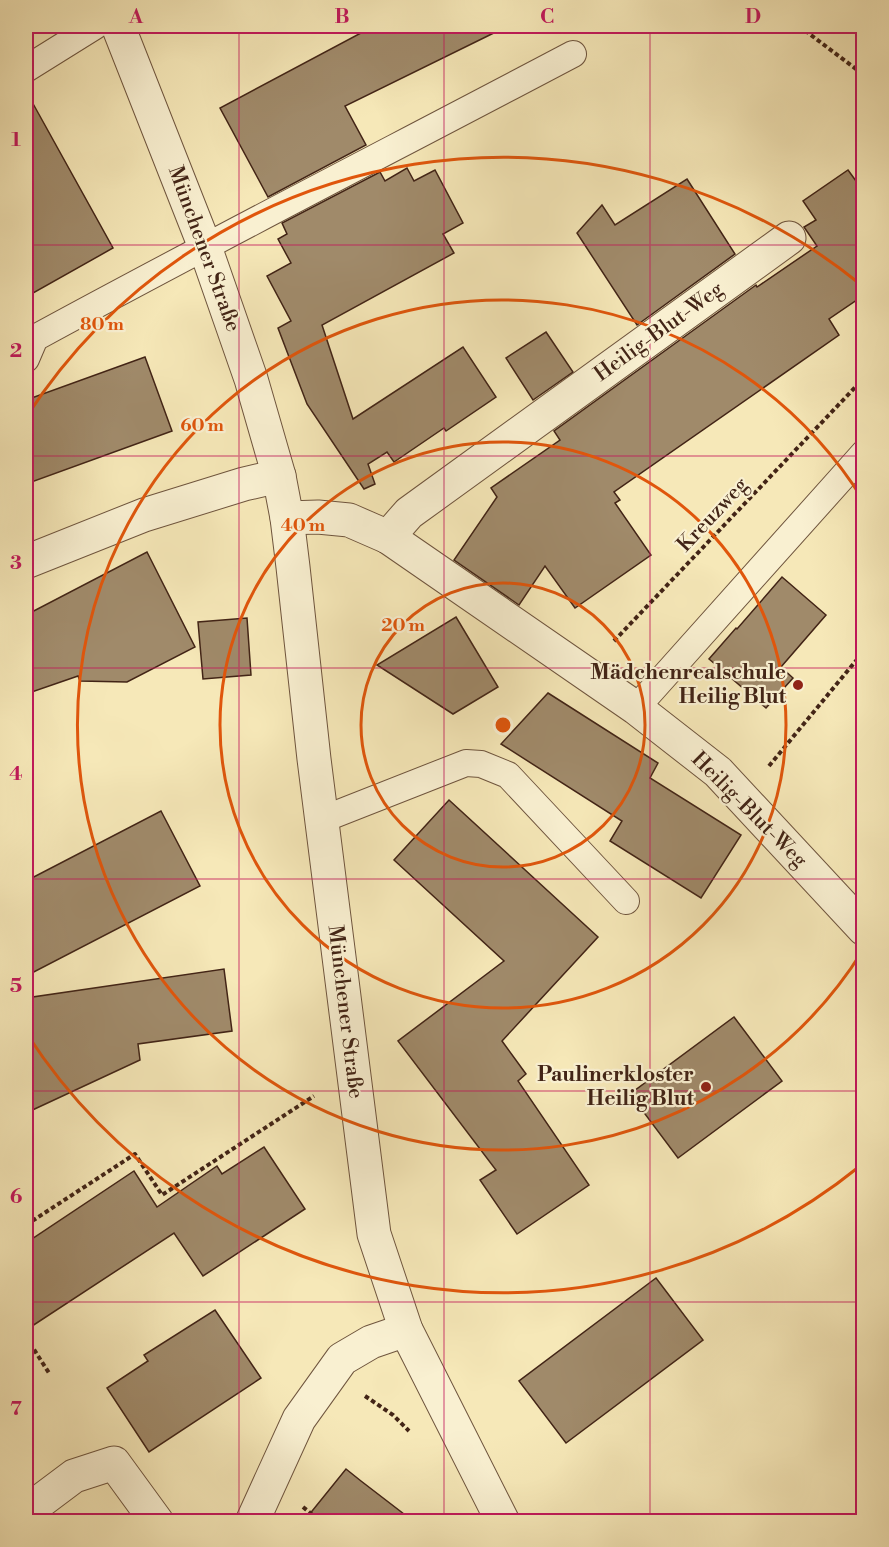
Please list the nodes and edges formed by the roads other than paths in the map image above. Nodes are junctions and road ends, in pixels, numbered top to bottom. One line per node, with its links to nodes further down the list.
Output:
1 (95, 26): 4 (lane)
2 (118, 26): 6 (street, Münchener Straße)
3 (573, 54): 6 (lane)
4 (26, 69)
5 (789, 238): 11 (street, Heilig-Blut-Weg)
6 (206, 247): 7 (lane); 9 (street, Münchener Straße)
7 (29, 340)
8 (864, 453): 13 (lane)
9 (279, 476): 10 (street, Münchener Straße); 12 (street)
10 (287, 518): 11 (street, Heilig-Blut-Weg); 14 (street, Münchener Straße)
11 (388, 537): 13 (street, Heilig-Blut-Weg)
12 (26, 562)
13 (636, 708): 16 (street, Heilig-Blut-Weg)
14 (321, 820): 15 (lane); 17 (street, Münchener Straße)
15 (626, 901)
16 (864, 929)
17 (406, 1330): 20 (street); 21 (street, Münchener Straße)
18 (26, 1512): 19 (street)
19 (157, 1521)
20 (252, 1521)
21 (503, 1521)

